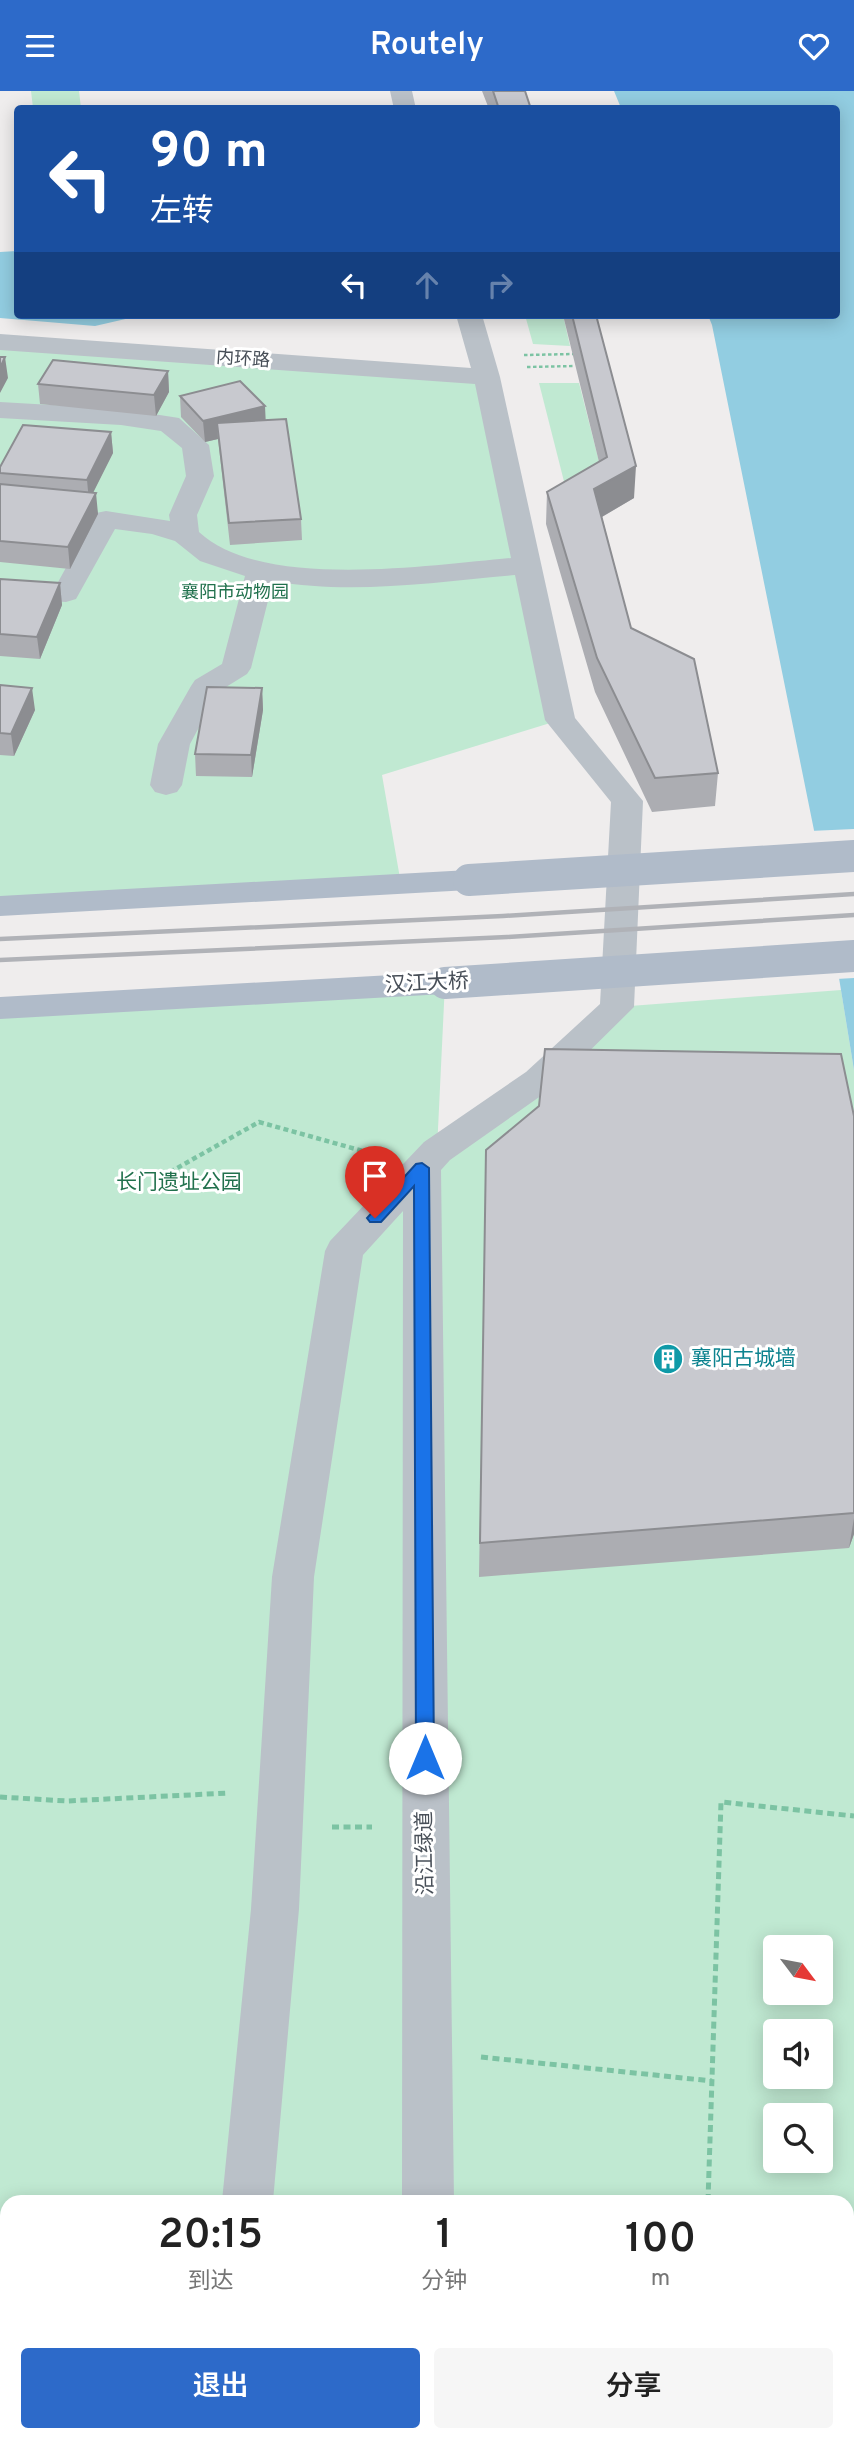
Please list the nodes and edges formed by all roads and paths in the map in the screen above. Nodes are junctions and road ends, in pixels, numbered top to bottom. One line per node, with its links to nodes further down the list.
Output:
1 (470, 319): 7 (street)
2 (0, 342): 7 (street, 内环路)
3 (573, 354): 4 (path)
4 (517, 355)
5 (575, 366): 6 (path)
6 (519, 367)
7 (487, 377): 10 (street)
8 (0, 410): 9 (street)
9 (186, 535): 11 (street); 12 (street)
10 (527, 565): 11 (street); 18 (street)
11 (261, 570): 13 (street)
12 (0, 589)
13 (166, 785)
14 (854, 856): 15 (main road, bridge)
15 (0, 906)
16 (854, 956): 17 (main road, 汉江大桥, bridge)
17 (0, 1008)
18 (422, 1168): 19 (path); 20 (street); 23 (street, 沿江绿道)
19 (170, 1172)
20 (282, 1791): 21 (path); 27 (street)
21 (0, 1797)
22 (854, 1816): 26 (path)
23 (426, 1827): 24 (path); 25 (street, 沿江绿道)
24 (328, 1840)
25 (428, 2052): 26 (path); 28 (street, 沿江绿道)
26 (712, 2081): 29 (path)
27 (248, 2195)
28 (428, 2195)
29 (708, 2195)

